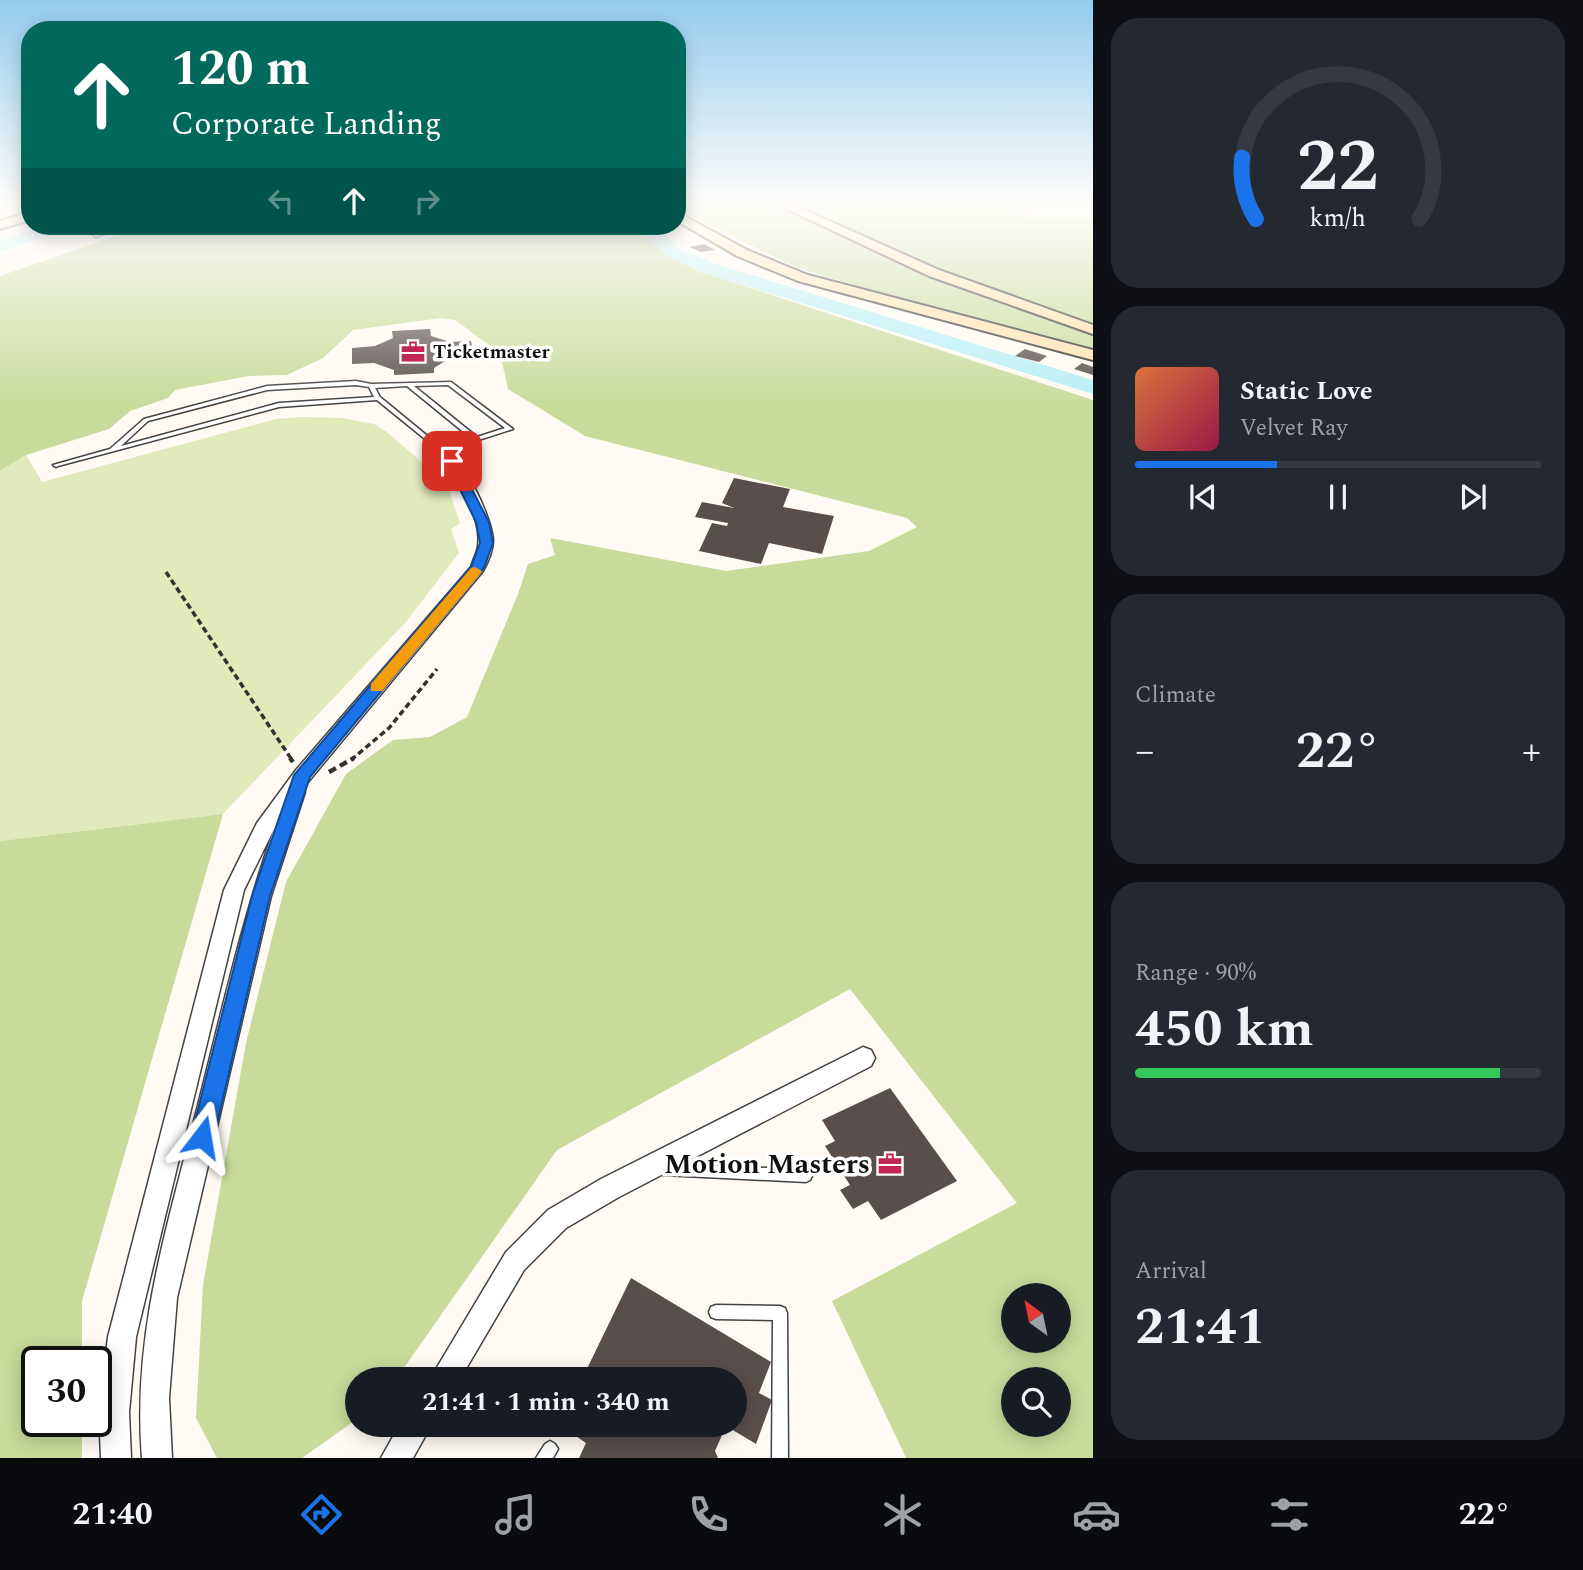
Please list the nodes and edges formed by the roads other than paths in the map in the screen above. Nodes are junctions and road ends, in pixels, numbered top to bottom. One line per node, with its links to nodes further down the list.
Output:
1 (786, 271): 4 (street)
2 (926, 271): 3 (street)
3 (1093, 330)
4 (1093, 355)
5 (408, 384): 6 (lane); 8 (lane); 8 (lane)
6 (371, 386): 7 (lane); 9 (lane)
7 (378, 398): 9 (lane); 10 (lane)
8 (476, 439): 10 (lane)
9 (113, 450): 11 (lane)
10 (441, 450): 12 (street)
11 (56, 465)
12 (302, 775): 19 (street); 20 (street)
13 (863, 1058): 14 (street)
14 (647, 1168): 15 (lane); 17 (street)
15 (806, 1177)
16 (716, 1312): 22 (lane)
17 (451, 1367)
18 (409, 1437): 21 (street)
19 (116, 1458)
20 (157, 1458)
21 (396, 1458)
22 (780, 1458)

